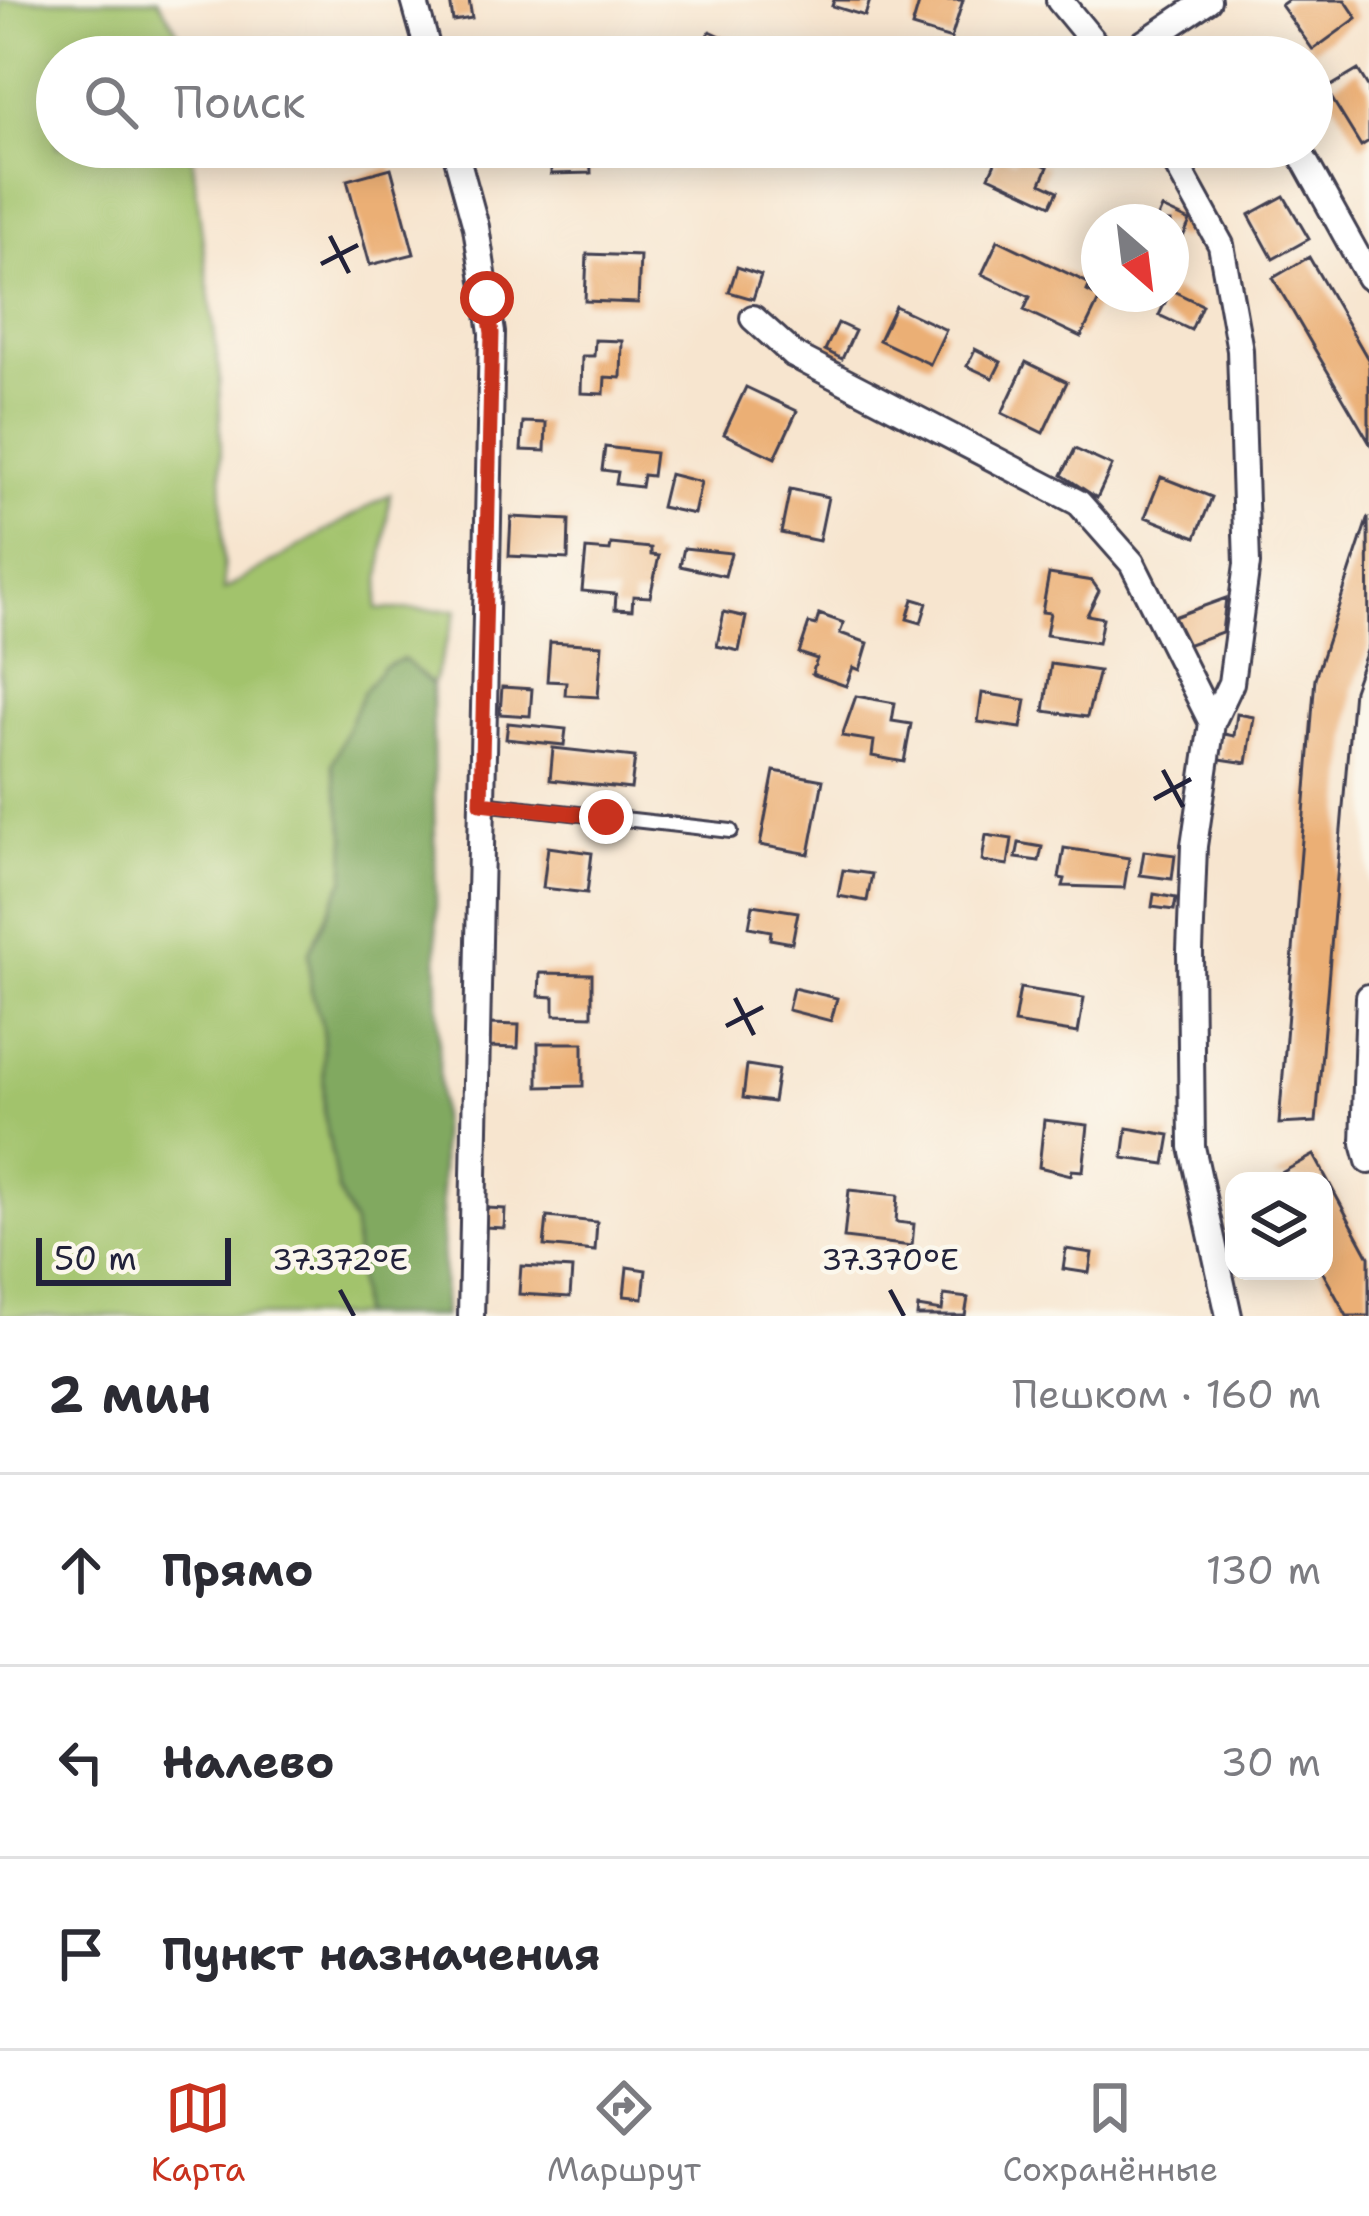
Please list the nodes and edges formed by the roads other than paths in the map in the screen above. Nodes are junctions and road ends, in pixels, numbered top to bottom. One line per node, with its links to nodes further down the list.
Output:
1 (414, 0): 4 (street)
2 (1059, 0): 5 (street)
3 (1208, 0): 6 (street)
4 (424, 36)
5 (1089, 36)
6 (1154, 36)
7 (460, 168): 13 (street)
8 (1179, 168): 12 (street)
9 (1309, 168): 10 (street)
10 (1369, 277)
11 (752, 318): 12 (street)
12 (1212, 723): 19 (street)
13 (481, 803): 14 (lane); 18 (street)
14 (731, 830)
15 (1369, 998): 16 (street)
16 (1367, 1120): 17 (street)
17 (1369, 1161)
18 (471, 1316)
19 (1229, 1316)

